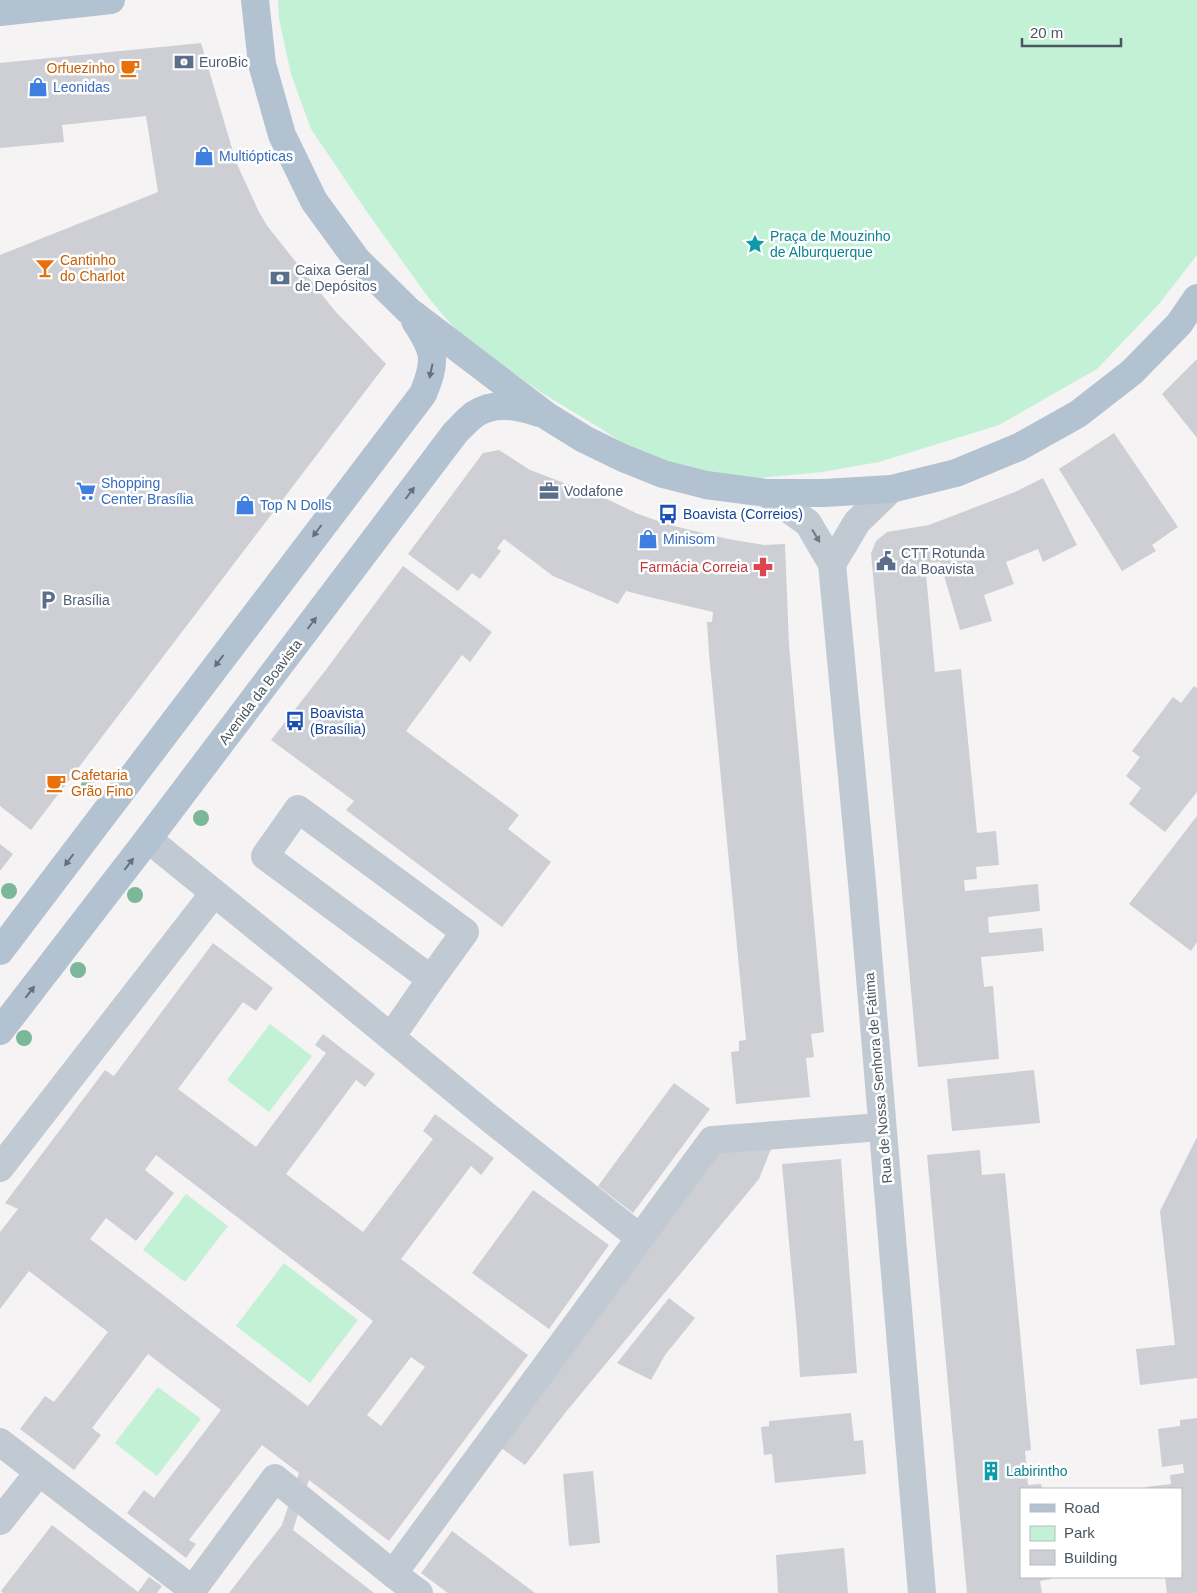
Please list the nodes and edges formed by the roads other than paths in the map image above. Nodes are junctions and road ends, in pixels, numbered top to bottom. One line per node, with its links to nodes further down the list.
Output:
1 (111, 0): 3 (main road)
2 (255, 0): 5 (main road)
3 (0, 12)
4 (1197, 298): 6 (main road)
5 (409, 311): 7 (main road); 13 (main road, one-way to 13)
6 (1188, 320): 8 (main road)
7 (547, 416): 9 (main road); 11 (main road, Avenida da Boavista, one-way to 7)
8 (891, 489): 9 (main road); 10 (street)
9 (766, 493): 10 (street, Rua de Nossa Senhora de Fátima, one-way to 10)
10 (832, 564): 17 (street, Rua de Nossa Senhora de Fátima)
11 (148, 839): 12 (street); 15 (main road, Avenida da Boavista, one-way to 11)
12 (214, 892): 16 (street); 18 (street)
13 (0, 951)
14 (431, 979): 14 (street); 16 (street)
15 (0, 1031)
16 (391, 1037): 19 (street)
17 (881, 1127): 19 (street); 26 (street, Rua de Nossa Senhora de Fátima)
18 (0, 1168)
19 (640, 1238): 23 (street)
20 (0, 1442): 21 (street)
21 (39, 1472): 22 (street); 24 (street)
22 (0, 1522)
23 (393, 1574): 24 (street); 25 (street)
24 (193, 1589)
25 (419, 1593)
26 (922, 1593)

